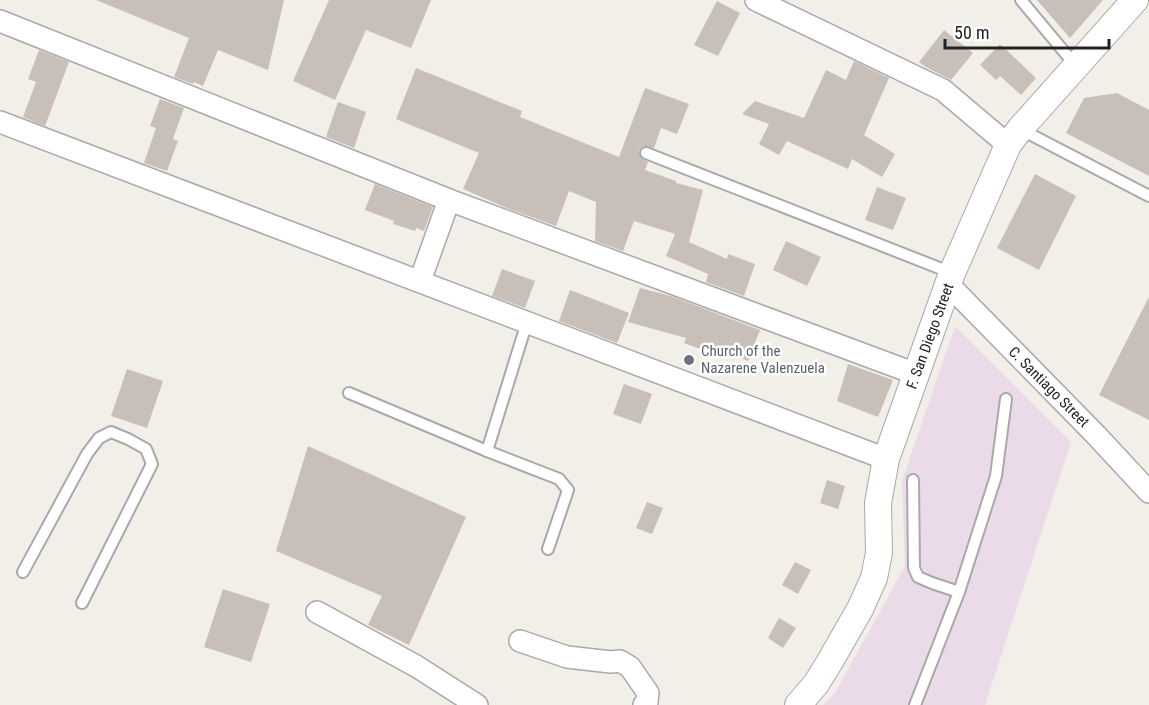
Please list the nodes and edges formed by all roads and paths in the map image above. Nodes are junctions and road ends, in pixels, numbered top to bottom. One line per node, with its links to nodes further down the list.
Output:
1 (756, 0): 7 (street)
2 (1021, 0): 5 (lane)
3 (1135, 0): 5 (street, F. San Diego Street)
4 (0, 21): 10 (street)
5 (1076, 66): 7 (street, F. San Diego Street)
6 (0, 122): 12 (street)
7 (1014, 137): 9 (lane); 11 (street, F. San Diego Street)
8 (646, 153): 11 (lane)
9 (1149, 195)
10 (449, 200): 12 (street); 14 (street)
11 (950, 279): 14 (street, F. San Diego Street); 20 (street, C. Santiago Street)
12 (420, 281): 13 (street)
13 (527, 322): 17 (lane); 18 (street)
14 (916, 374): 18 (street, F. San Diego Street)
15 (349, 393): 17 (lane)
16 (1006, 399): 23 (lane)
17 (487, 451): 21 (lane)
18 (886, 459): 29 (street, F. San Diego Street)
19 (913, 480): 23 (lane)
20 (1149, 492)
21 (548, 549)
22 (23, 572): 24 (lane)
23 (959, 592): 30 (lane)
24 (82, 603)
25 (317, 612): 27 (street)
26 (520, 641): 28 (street)
27 (477, 705)
28 (644, 705)
29 (798, 705)
30 (915, 705)

